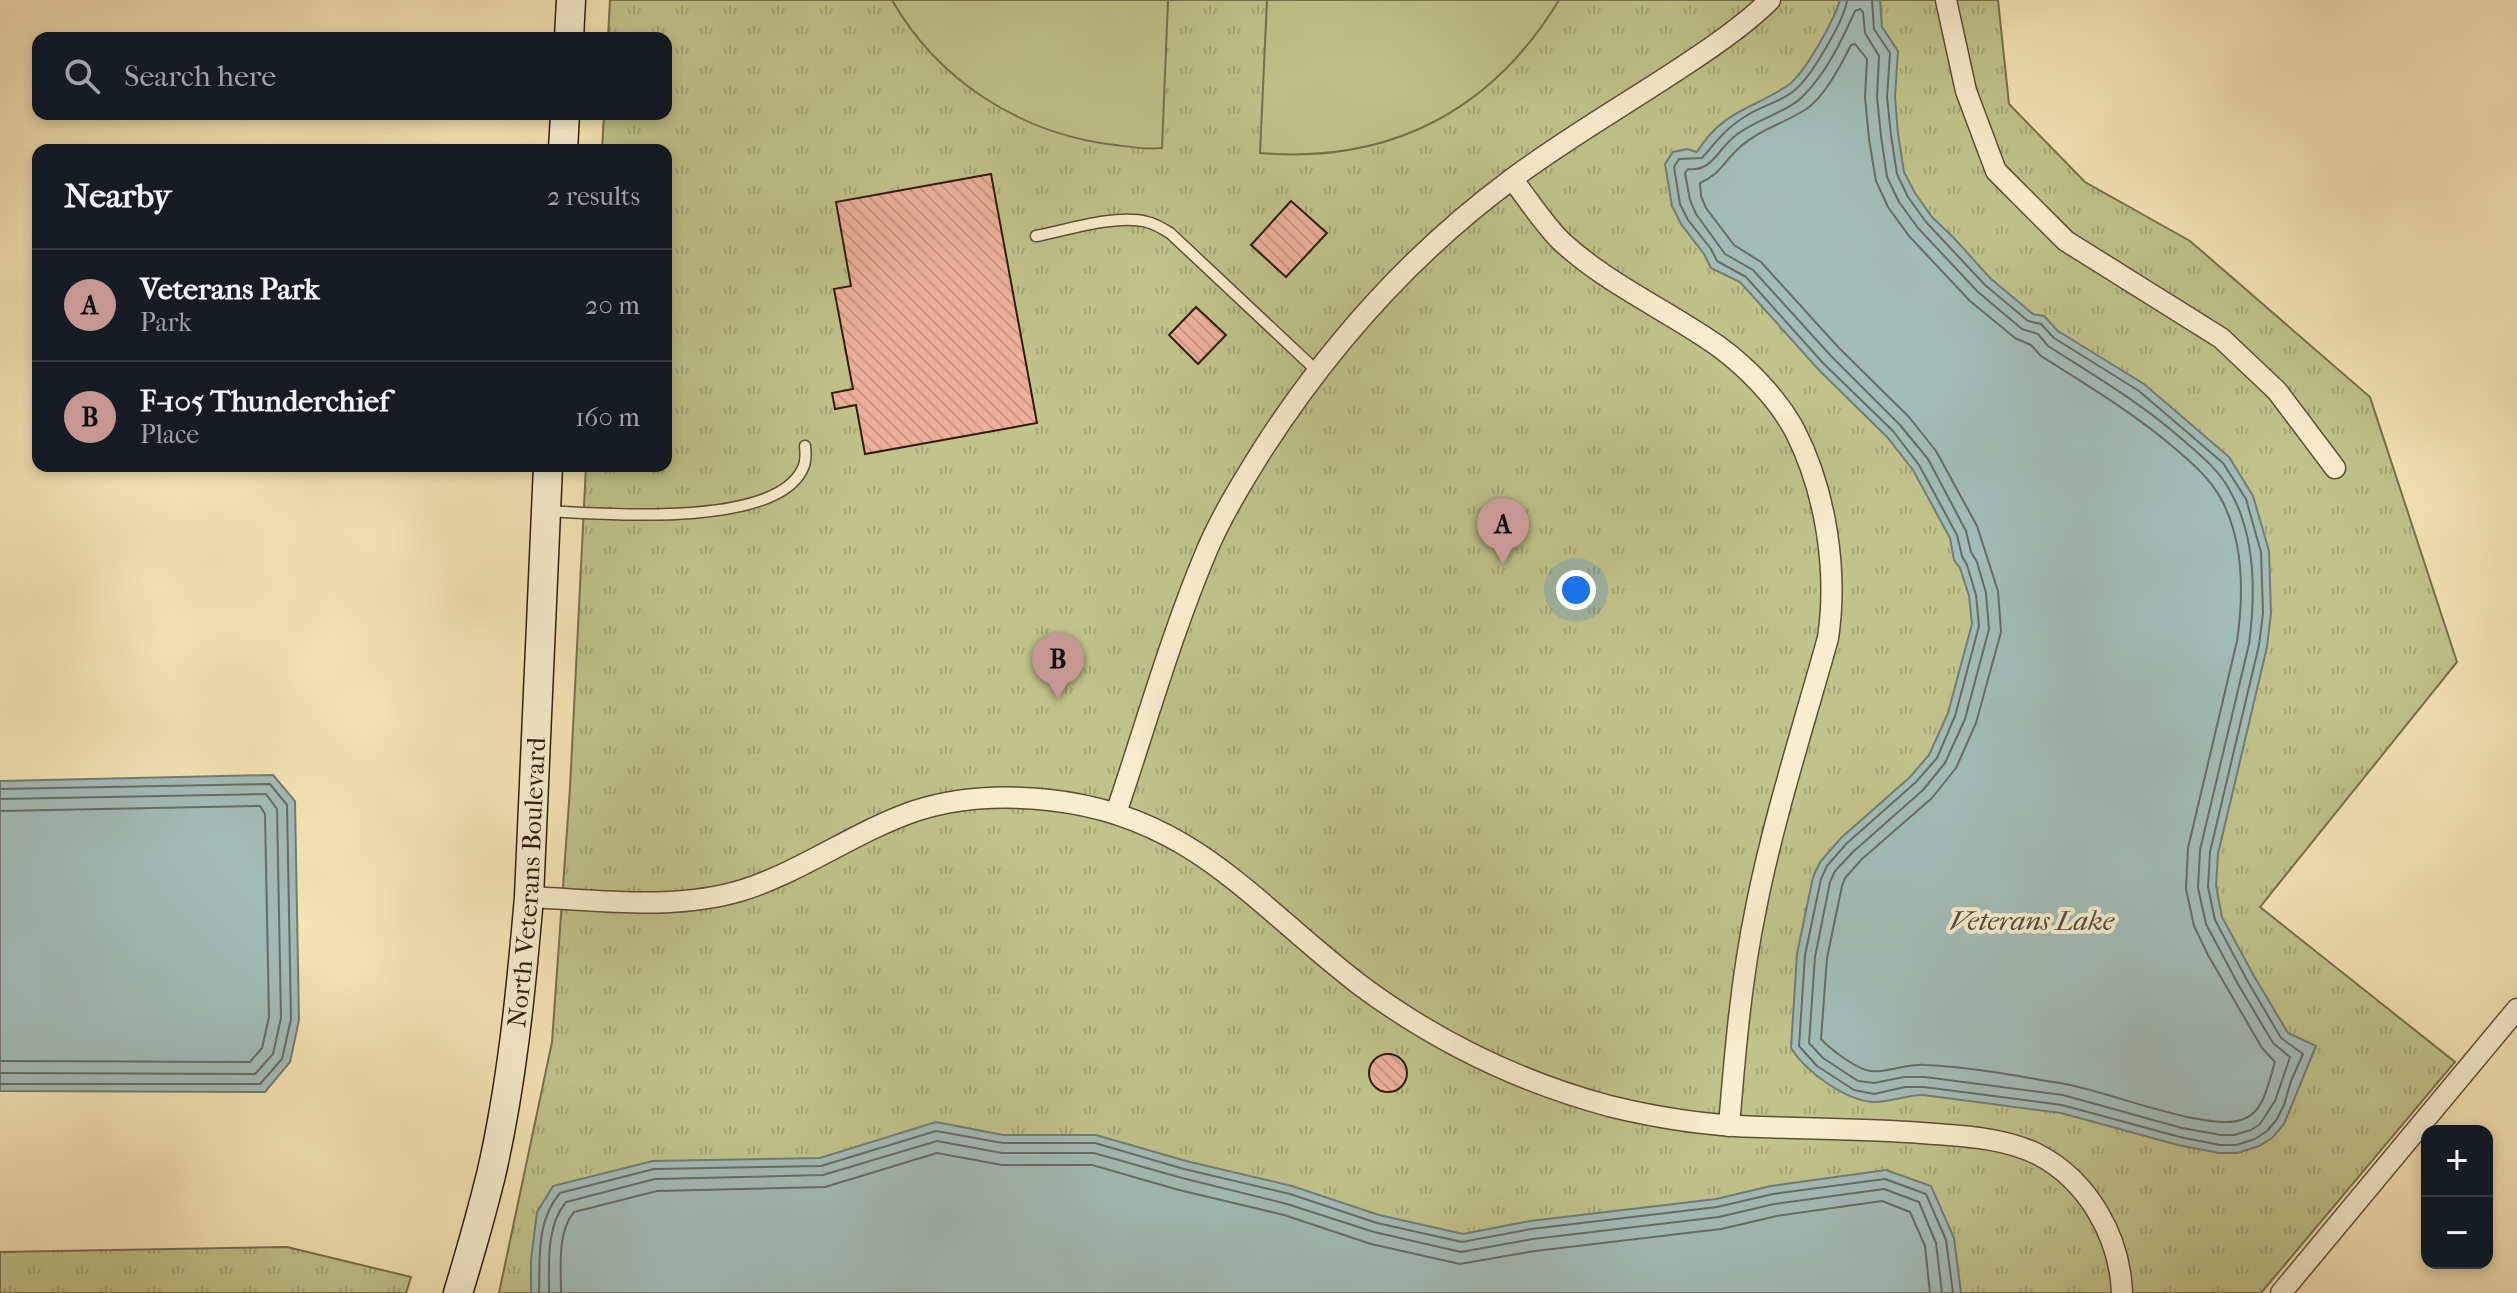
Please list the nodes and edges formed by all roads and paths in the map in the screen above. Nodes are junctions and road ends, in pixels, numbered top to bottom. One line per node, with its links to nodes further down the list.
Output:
1 (571, 0): 4 (street)
2 (1770, 0): 7 (street)
3 (1946, 0): 11 (street)
4 (569, 32)
5 (565, 120): 6 (street)
6 (563, 144)
7 (1512, 179): 9 (street); 17 (street)
8 (1036, 236): 9 (lane)
9 (1317, 371): 14 (street)
10 (805, 446): 13 (lane)
11 (2335, 468)
12 (548, 472): 13 (street, North Veterans Boulevard)
13 (546, 511): 15 (street, North Veterans Boulevard)
14 (1116, 813): 15 (street); 17 (street)
15 (529, 897): 18 (street, North Veterans Boulevard)
16 (2517, 1009): 20 (street)
17 (1729, 1126): 19 (street)
18 (458, 1293)
19 (2122, 1293)
20 (2281, 1293)

